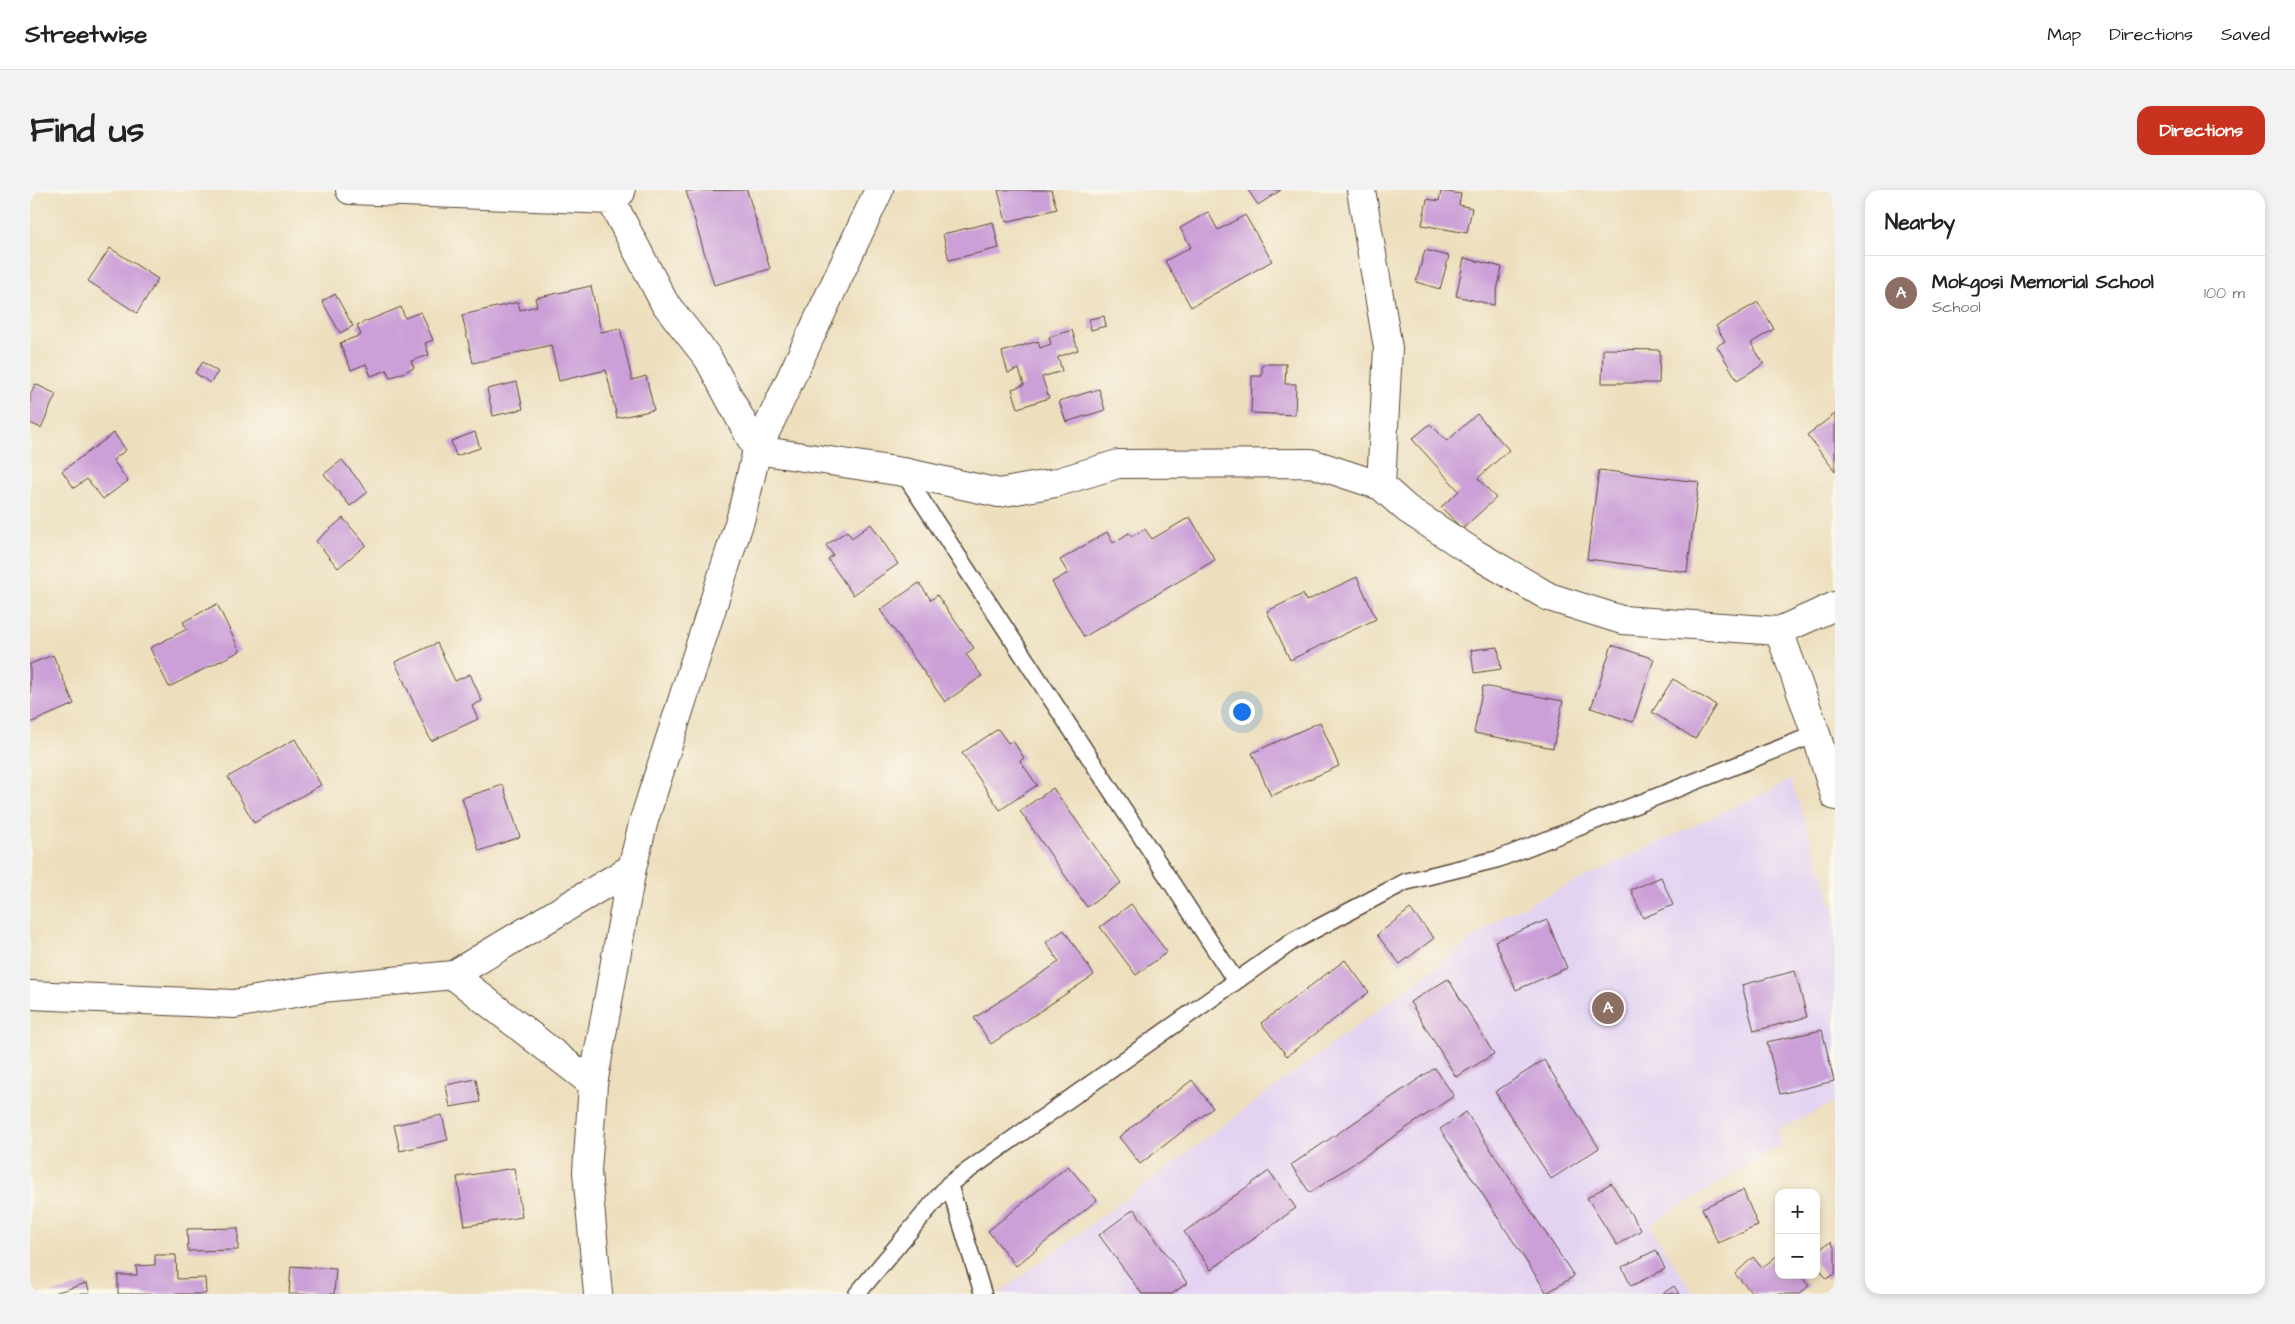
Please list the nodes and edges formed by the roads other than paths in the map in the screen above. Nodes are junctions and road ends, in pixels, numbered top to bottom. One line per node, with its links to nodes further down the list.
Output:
1 (350, 190): 4 (street)
2 (879, 190): 5 (street)
3 (1361, 190): 7 (street)
4 (613, 193): 5 (street)
5 (757, 450): 6 (street); 12 (street)
6 (903, 472): 7 (street); 14 (lane)
7 (1381, 486): 9 (street)
8 (1835, 606): 9 (street)
9 (1779, 631): 10 (street)
10 (1816, 734): 11 (street); 14 (lane)
11 (1835, 796)
12 (632, 868): 13 (street); 16 (street)
13 (453, 975): 15 (street); 16 (street)
14 (1235, 980): 17 (lane)
15 (30, 995)
16 (593, 1084): 18 (street)
17 (949, 1184): 19 (lane); 20 (lane)
18 (598, 1294)
19 (857, 1294)
20 (983, 1294)

